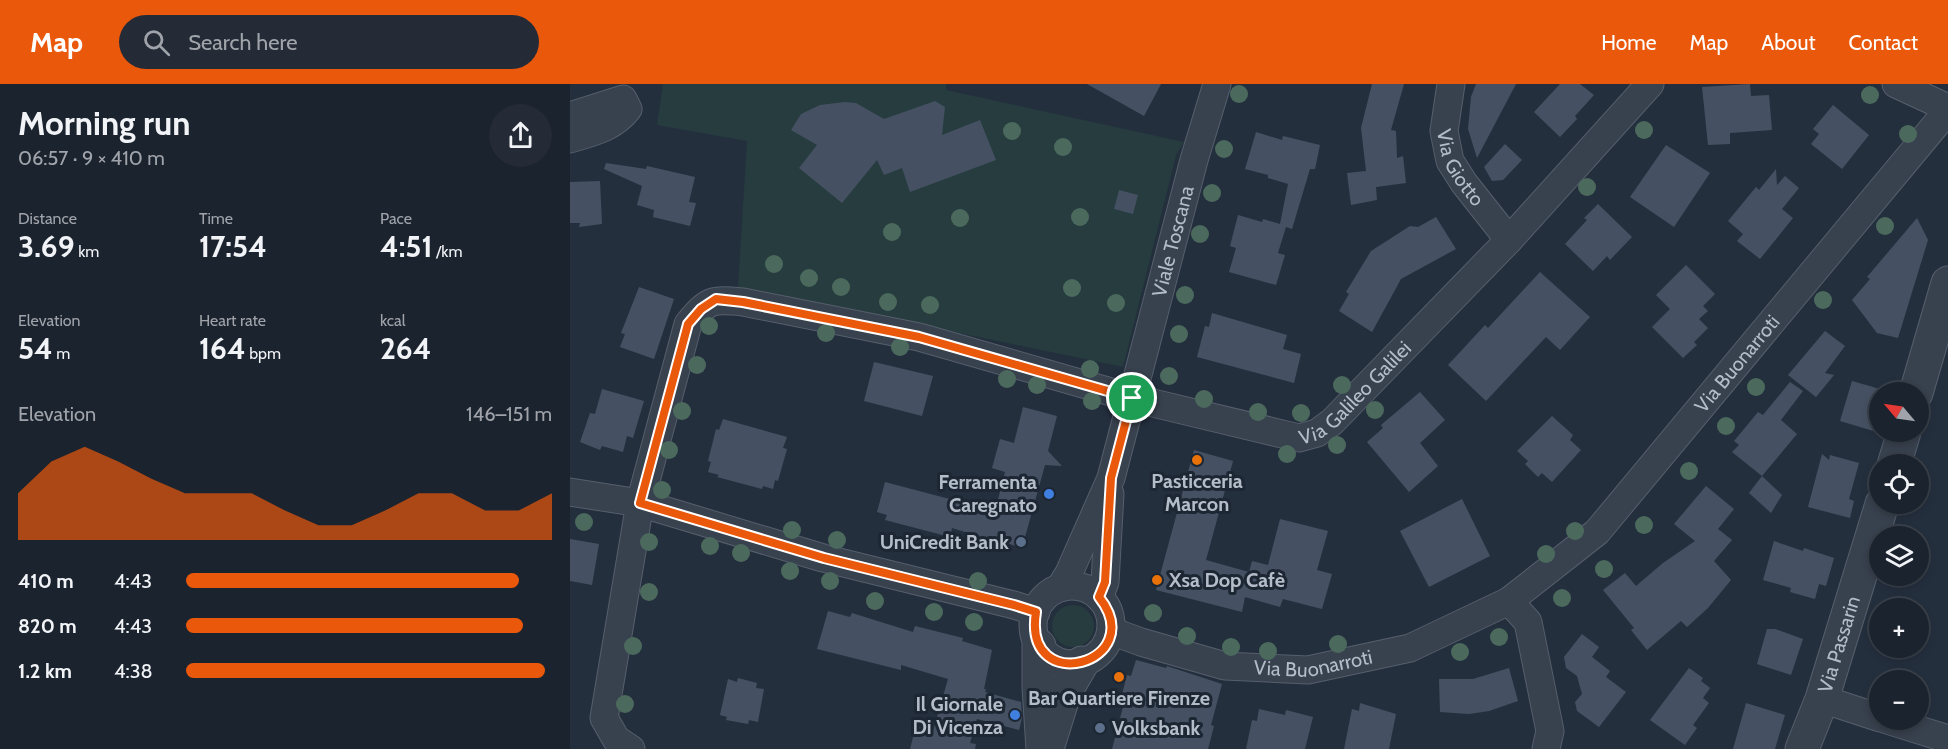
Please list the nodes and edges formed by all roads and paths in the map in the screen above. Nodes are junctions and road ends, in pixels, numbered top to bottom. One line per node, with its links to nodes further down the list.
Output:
1 (1217, 84): 11 (street, Viale Toscana)
2 (1451, 84): 8 (street, Via Giotto)
3 (1650, 84): 8 (street, Via Galileo Galilei)
4 (1896, 84): 5 (street)
5 (1948, 109): 18 (street, Via Buonarroti)
6 (570, 116): 7 (street)
7 (570, 139)
8 (1509, 240): 11 (street, Via Galileo Galilei)
9 (1948, 283): 10 (street)
10 (1919, 382)
11 (1132, 398): 12 (street, Viale Toscana); 14 (street, Via Galileo Galilei)
12 (1111, 478): 16 (street); 17 (street)
13 (570, 492): 14 (street)
14 (640, 503): 19 (street); 27 (street)
15 (1879, 514): 23 (street, Via Passarin)
16 (1060, 588): 17 (street); 19 (street)
17 (1099, 597): 20 (street)
18 (1509, 601): 20 (street, Via Buonarroti); 29 (street)
19 (1036, 612): 21 (street)
20 (1111, 630): 22 (street)
21 (1039, 646): 22 (street); 28 (street)
22 (1082, 663): 28 (street)
23 (1822, 699): 24 (street); 30 (street, Via Passarin)
24 (1869, 714)
25 (1919, 730): 26 (street)
26 (1948, 739)
27 (631, 749)
28 (1045, 749)
29 (1545, 749)
30 (1802, 749)

